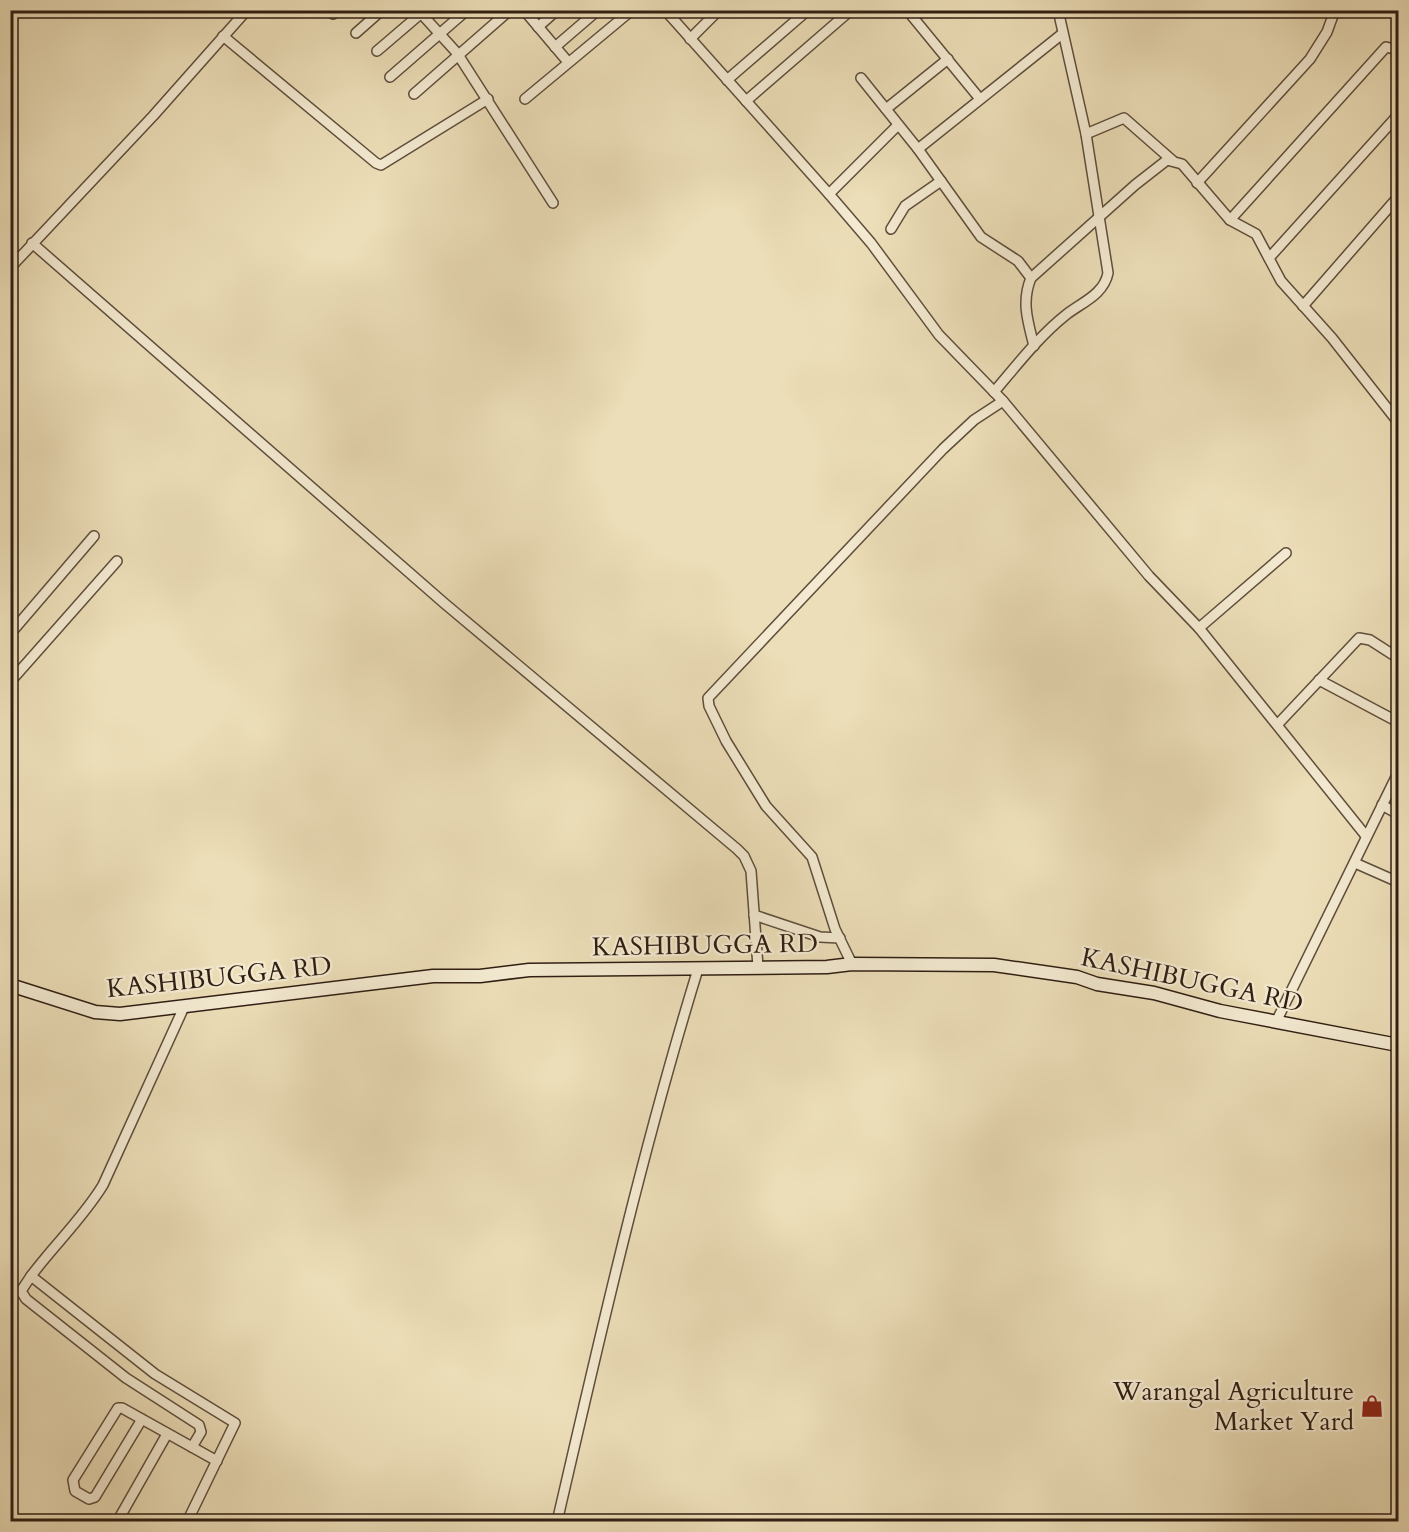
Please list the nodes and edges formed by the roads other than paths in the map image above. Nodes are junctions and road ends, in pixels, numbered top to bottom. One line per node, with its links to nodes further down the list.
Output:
1 (247, 10): 21 (street)
2 (382, 10): 18 (street)
3 (467, 10): 19 (street)
4 (510, 10): 26 (street)
5 (524, 10): 17 (street)
6 (557, 10): 17 (street)
7 (598, 10): 23 (street)
8 (632, 10): 28 (street)
9 (665, 10): 22 (street)
10 (719, 10): 22 (street)
11 (808, 10): 31 (street)
12 (851, 10): 36 (street)
13 (907, 10): 27 (street)
14 (1058, 10): 20 (street)
15 (1335, 10): 44 (street)
16 (421, 12): 19 (street); 25 (street)
17 (538, 27): 23 (street)
18 (356, 33)
19 (440, 34): 26 (street); 29 (street)
20 (1062, 34): 35 (street); 40 (street)
21 (223, 36): 33 (street); 51 (street)
22 (690, 39): 31 (street)
23 (555, 47): 28 (street)
24 (1398, 50): 49 (street)
25 (377, 51)
26 (457, 53): 32 (street); 33 (street)
27 (948, 59): 35 (street); 37 (street)
28 (568, 62): 34 (street)
29 (390, 77)
30 (861, 78): 37 (street)
31 (727, 80): 36 (street)
32 (414, 94)
33 (488, 99): 47 (street)
34 (525, 99)
35 (980, 99): 41 (street)
36 (746, 101): 45 (street)
37 (886, 110): 39 (street)
38 (1398, 115): 52 (street)
39 (898, 125): 41 (street); 45 (street)
40 (1086, 135): 42 (street); 48 (street)
41 (918, 150): 43 (street)
42 (1175, 163): 44 (street); 48 (street)
43 (941, 181): 50 (street); 54 (street)
44 (1197, 183): 49 (street)
45 (829, 194): 57 (street)
46 (1398, 196): 55 (street)
47 (553, 203)
48 (1101, 218): 54 (street); 56 (street)
49 (1230, 220): 52 (street)
50 (891, 229)
51 (32, 243): 53 (street); 76 (street)
52 (1269, 258): 55 (street)
53 (10, 267)
54 (1031, 278): 56 (street)
55 (1303, 306): 59 (street)
56 (1034, 346): 57 (street)
57 (994, 392): 58 (street)
58 (1004, 401): 63 (street); 77 (street)
59 (1398, 422)
60 (94, 536): 64 (street)
61 (1286, 553): 63 (street)
62 (117, 561): 67 (street)
63 (1199, 628): 69 (street)
64 (10, 634)
65 (1398, 658): 66 (street)
66 (1319, 680): 68 (street); 69 (street)
67 (10, 682)
68 (1398, 722)
69 (1278, 724): 73 (street)
70 (1398, 772): 71 (street)
71 (1382, 806): 72 (street); 73 (street)
72 (1398, 814)
73 (1366, 836): 74 (street)
74 (1355, 863): 75 (street); 83 (street)
75 (1398, 882)
76 (754, 915): 77 (street); 79 (street)
77 (840, 938): 78 (street)
78 (852, 964): 79 (main road, KASHIBUGGA RD); 83 (main road, KASHIBUGGA RD)
79 (758, 967): 80 (main road, KASHIBUGGA RD)
80 (699, 969): 82 (main road, KASHIBUGGA RD); 92 (street)
81 (10, 985): 82 (main road, KASHIBUGGA RD)
82 (184, 1007): 85 (street)
83 (1276, 1022): 84 (main road, KASHIBUGGA RD)
84 (1398, 1045)
85 (31, 1276): 88 (street); 89 (street)
86 (142, 1419): 86 (street); 87 (street)
87 (167, 1434): 88 (street); 90 (street)
88 (192, 1448): 89 (street)
89 (217, 1461): 91 (street)
90 (117, 1521)
91 (187, 1521)
92 (556, 1521)

